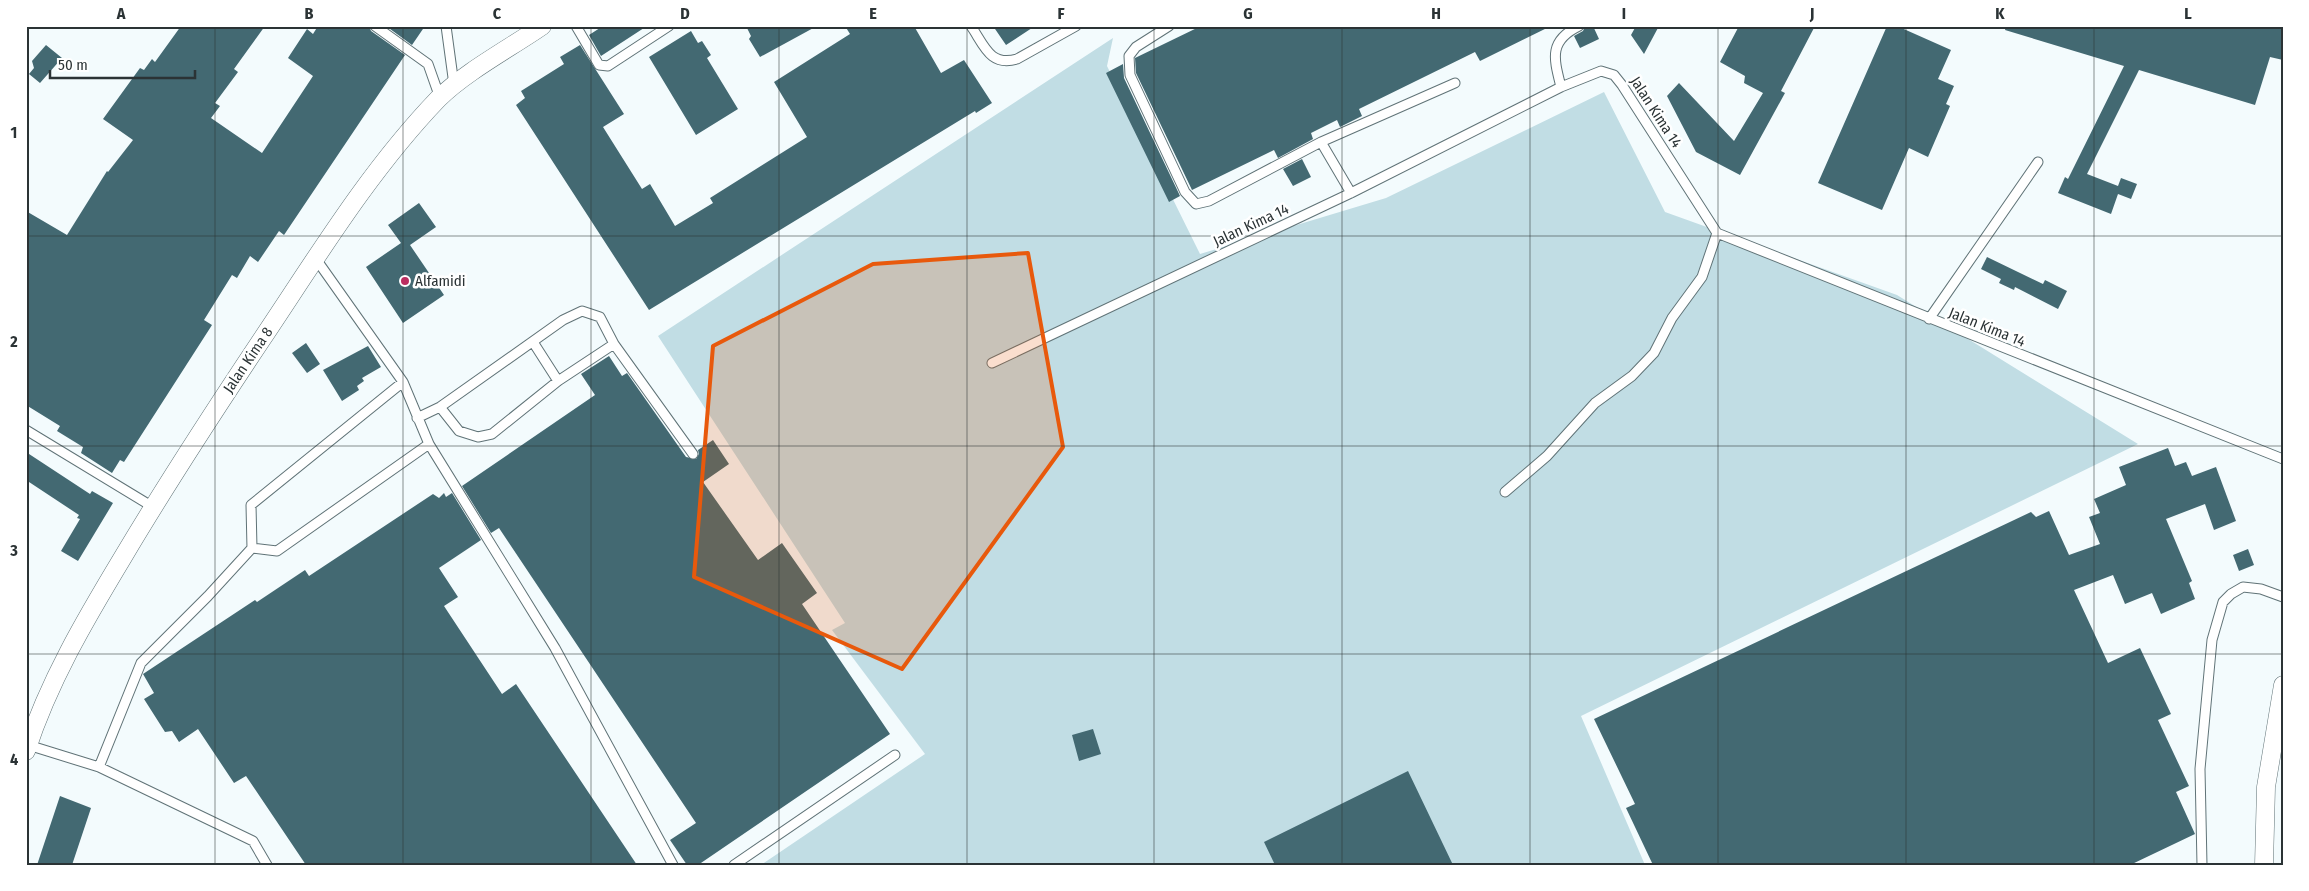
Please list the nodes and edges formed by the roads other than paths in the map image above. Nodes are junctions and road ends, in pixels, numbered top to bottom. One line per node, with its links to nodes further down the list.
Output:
1 (375, 26): 13 (lane)
2 (446, 26): 11 (lane)
3 (542, 26): 11 (street, Jalan Kima 8)
4 (576, 26): 5 (lane)
5 (669, 26)
6 (971, 26): 7 (lane)
7 (1076, 26)
8 (1169, 26): 14 (lane)
9 (1579, 26): 12 (lane)
10 (1455, 84): 14 (lane)
11 (454, 85): 13 (street, Jalan Kima 8)
12 (1561, 87): 16 (lane, Jalan Kima 14); 17 (lane, Jalan Kima 14)
13 (440, 98): 18 (street, Jalan Kima 8)
14 (1322, 142): 16 (lane)
15 (2038, 162): 19 (lane)
16 (1351, 192): 22 (lane, Jalan Kima 14)
17 (1717, 232): 19 (lane, Jalan Kima 14); 31 (lane)
18 (316, 259): 24 (lane); 32 (street, Jalan Kima 8)
19 (1929, 319): 30 (lane, Jalan Kima 14)
20 (533, 342): 21 (lane); 23 (lane); 25 (lane)
21 (614, 344): 23 (lane); 29 (lane)
22 (992, 363)
23 (558, 381): 25 (lane)
24 (403, 382): 26 (lane); 33 (lane)
25 (440, 407): 26 (lane)
26 (417, 418): 28 (lane)
27 (26, 430): 32 (lane)
28 (429, 444): 33 (lane); 40 (lane)
29 (693, 454)
30 (2283, 459)
31 (1505, 492)
32 (153, 508): 36 (street, Jalan Kima 8)
33 (252, 548): 38 (lane)
34 (2283, 597): 42 (lane)
35 (2283, 685): 43 (street)
36 (27, 748): 38 (lane)
37 (895, 755): 41 (lane)
38 (99, 767): 39 (lane)
39 (268, 865)
40 (673, 865)
41 (734, 865)
42 (2202, 865)
43 (2264, 865)

